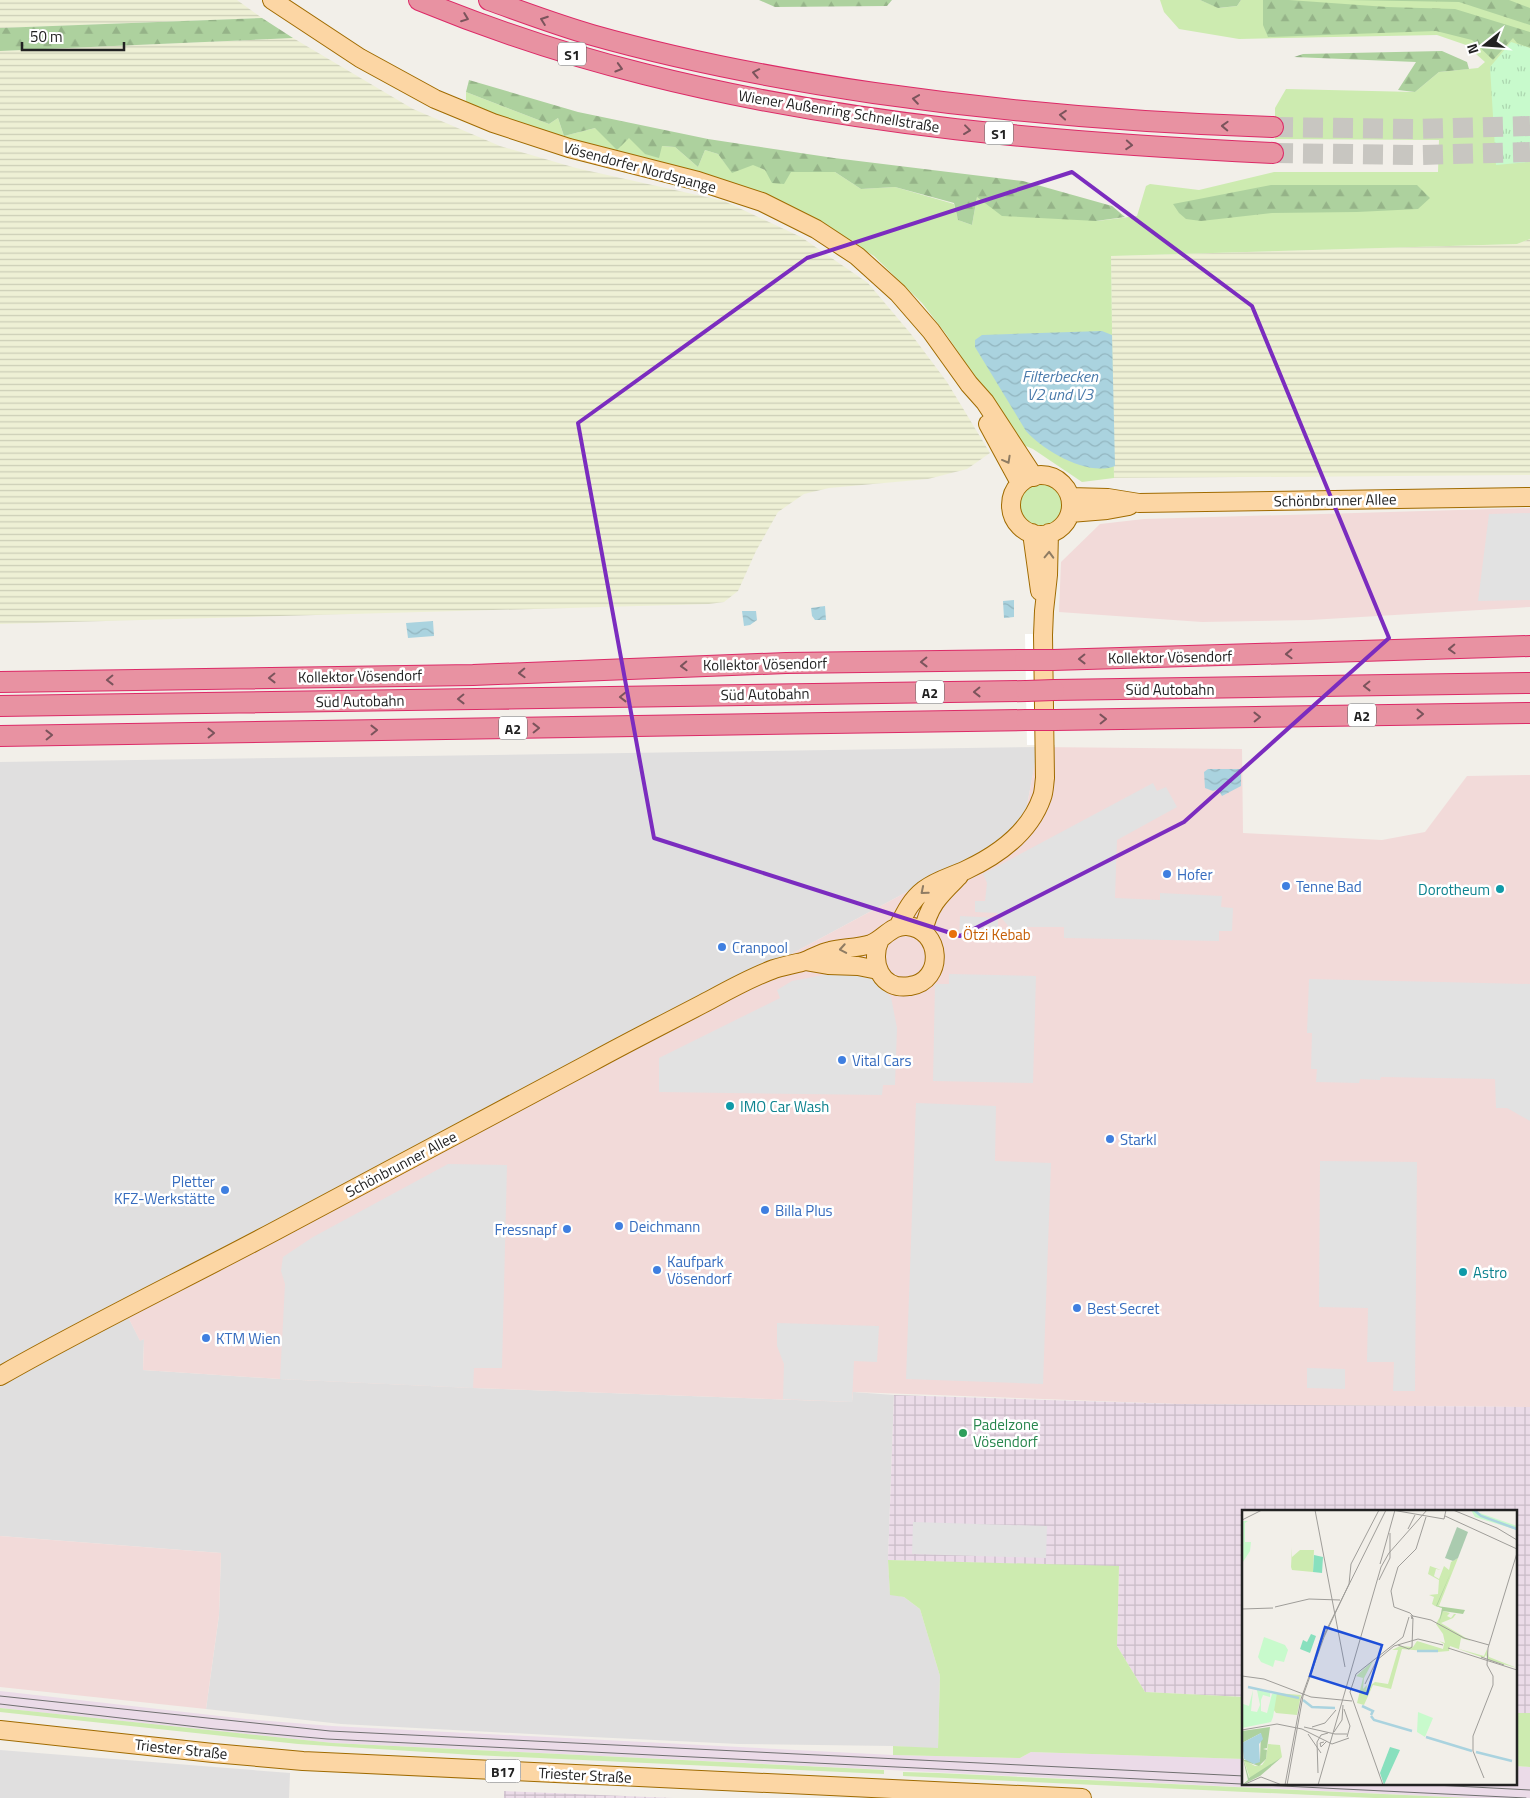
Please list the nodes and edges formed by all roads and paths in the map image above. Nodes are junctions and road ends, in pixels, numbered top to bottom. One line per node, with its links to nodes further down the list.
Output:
1 (272, 0): 6 (main road, Vösendorfer Nordspange)
2 (419, 0): 5 (highway, Wiener Außenring Schnellstraße / S1, one-way to 5)
3 (489, 0): 4 (highway, Wiener Außenring Schnellstraße / S1, one-way to 3)
4 (1274, 127)
5 (1273, 153)
6 (1027, 480): 8 (main road); 9 (main road)
7 (1530, 497): 8 (main road, Schönbrunner Allee)
8 (1070, 505): 9 (main road)
9 (1041, 533): 16 (main road, Schönbrunner Allee)
10 (1530, 646): 11 (highway, Kollektor Vösendorf, one-way to 11, bridge)
11 (0, 682)
12 (1530, 683): 13 (highway, Süd Autobahn / A2, one-way to 13, bridge)
13 (0, 706)
14 (1530, 712): 15 (highway, Süd Autobahn / A2, one-way to 14, bridge)
15 (0, 736)
16 (965, 870): 17 (main road, Schönbrunner Allee, one-way to 17); 18 (main road, Schönbrunner Allee)
17 (898, 927): 18 (main road); 19 (main road, Schönbrunner Allee)
18 (923, 932): 21 (main road, Schönbrunner Allee)
19 (880, 939): 20 (main road, Schönbrunner Allee, one-way to 20); 21 (main road)
20 (806, 961): 21 (main road, Schönbrunner Allee); 22 (main road, Schönbrunner Allee)
21 (878, 970)
22 (0, 1376)
23 (0, 1730): 24 (main road, Triester Straße / B17)
24 (1082, 1798)

